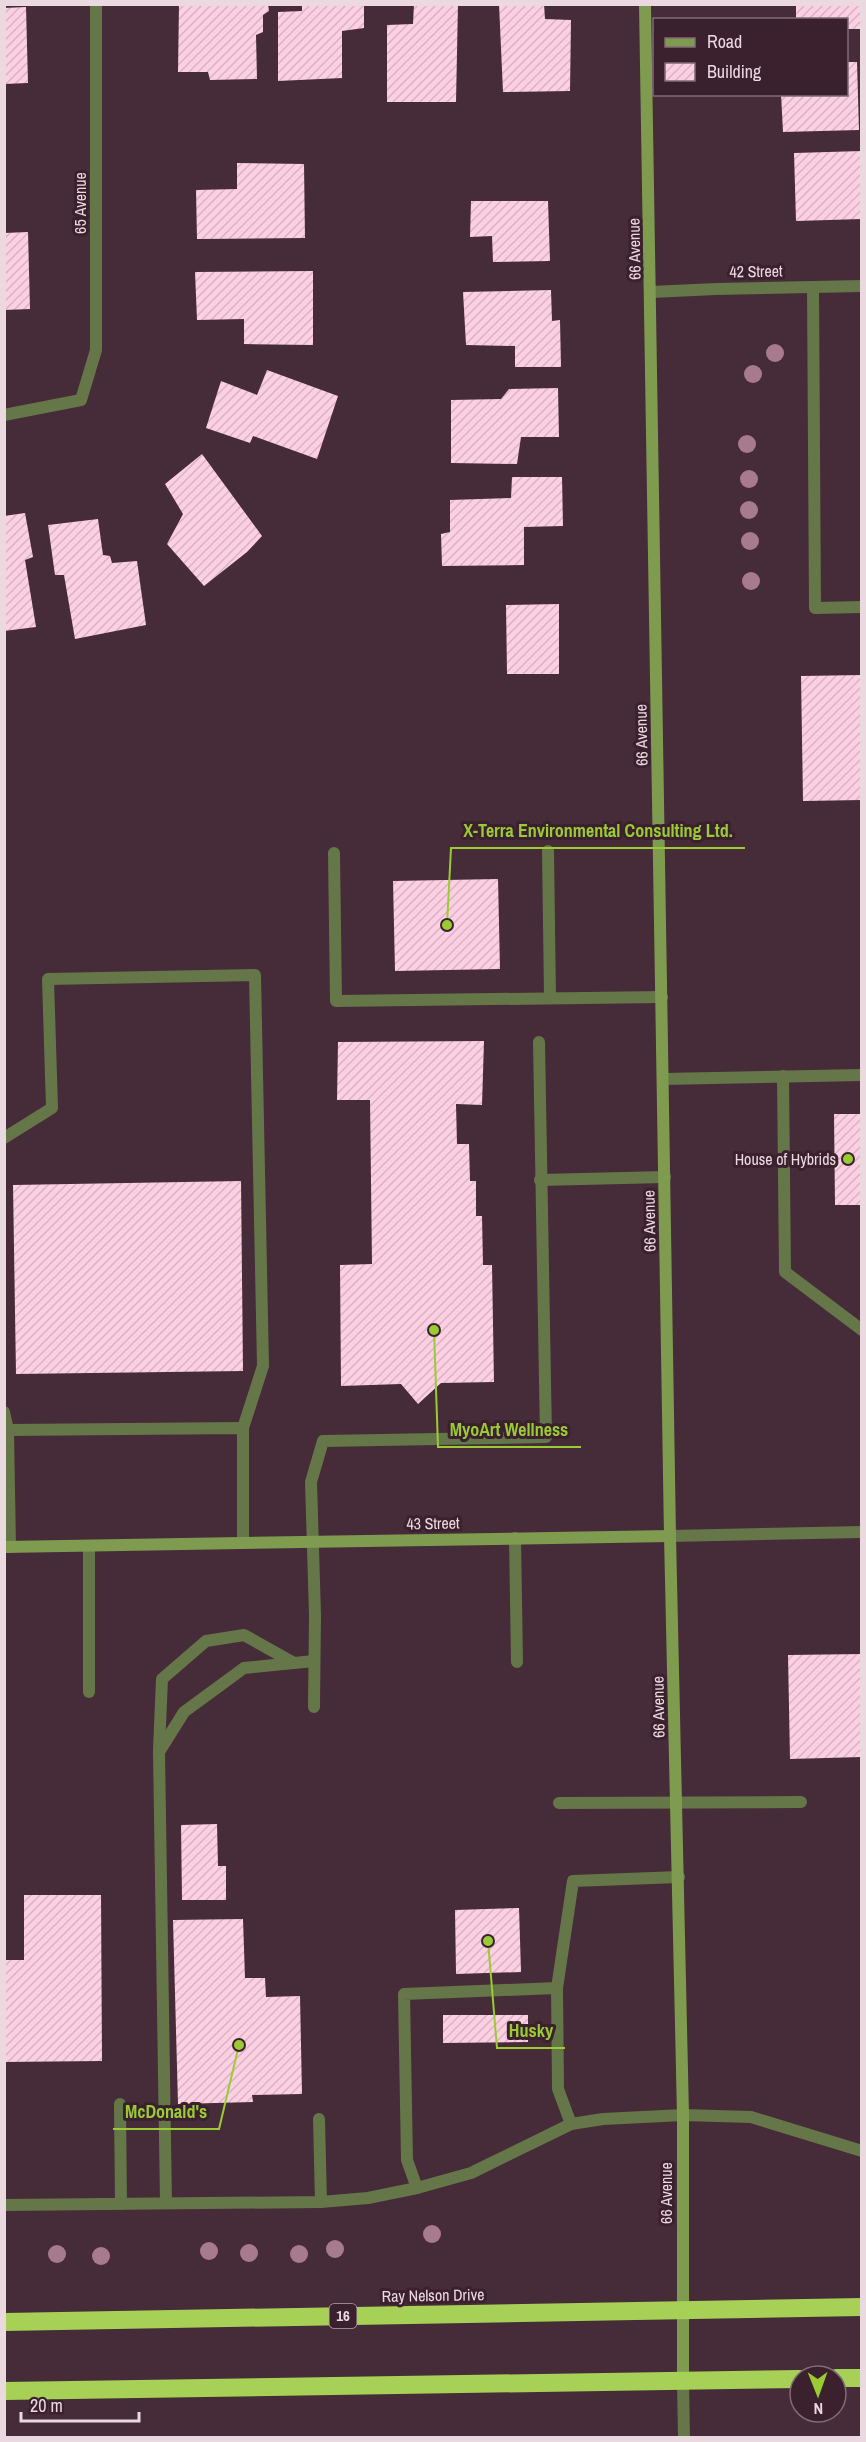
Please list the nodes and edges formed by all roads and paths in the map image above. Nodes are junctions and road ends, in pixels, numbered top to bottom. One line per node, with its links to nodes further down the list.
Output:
1 (96, 4): 6 (street, 65 Avenue)
2 (645, 4): 5 (street, 66 Avenue)
3 (861, 286): 4 (street, 42 Street)
4 (813, 287): 5 (street, 42 Street); 7 (street)
5 (651, 292): 10 (street, 66 Avenue)
6 (4, 415)
7 (861, 608)
8 (548, 851): 11 (street)
9 (334, 853): 11 (street)
10 (662, 997): 11 (street); 15 (street, 66 Avenue)
11 (550, 998)
12 (539, 1042): 18 (street)
13 (861, 1075): 14 (street)
14 (783, 1076): 15 (street); 19 (street)
15 (663, 1079): 17 (street, 66 Avenue)
16 (4, 1138): 21 (street)
17 (665, 1177): 18 (street); 24 (street, 66 Avenue)
18 (540, 1180): 26 (street)
19 (861, 1330)
20 (4, 1412): 22 (street)
21 (243, 1428): 22 (street); 27 (street)
22 (8, 1430): 29 (street)
23 (861, 1532): 24 (street, 43 Street)
24 (670, 1536): 25 (street, 43 Street); 36 (street, 66 Avenue)
25 (515, 1538): 26 (street, 43 Street); 31 (street)
26 (313, 1542): 27 (street, 43 Street); 30 (street)
27 (243, 1543): 28 (street, 43 Street)
28 (88, 1546): 29 (street, 43 Street); 33 (street)
29 (7, 1547)
30 (314, 1660): 32 (street); 34 (street)
31 (517, 1662)
32 (294, 1663): 35 (street); 35 (street)
33 (89, 1692)
34 (314, 1707)
35 (159, 1752): 48 (street)
36 (677, 1801): 37 (street); 38 (street); 39 (street, 66 Avenue)
37 (801, 1802)
38 (559, 1803)
39 (679, 1877): 40 (street); 42 (street, 66 Avenue)
40 (557, 1988): 44 (street); 46 (street)
41 (120, 2103): 49 (street)
42 (683, 2115): 44 (street); 45 (street); 52 (street, 66 Avenue)
43 (319, 2119): 47 (street)
44 (571, 2124): 46 (street)
45 (861, 2151)
46 (417, 2188): 47 (street)
47 (321, 2202): 48 (street)
48 (166, 2203): 49 (street)
49 (121, 2204): 50 (street)
50 (4, 2205)
51 (861, 2307): 52 (highway, Ray Nelson Drive / 16)
52 (682, 2310): 53 (highway, Ray Nelson Drive / 16); 55 (street, 66 Avenue)
53 (4, 2322)
54 (788, 2379): 55 (highway)
55 (683, 2381): 56 (highway); 57 (street, 66 Avenue)
56 (4, 2391)
57 (684, 2438)

